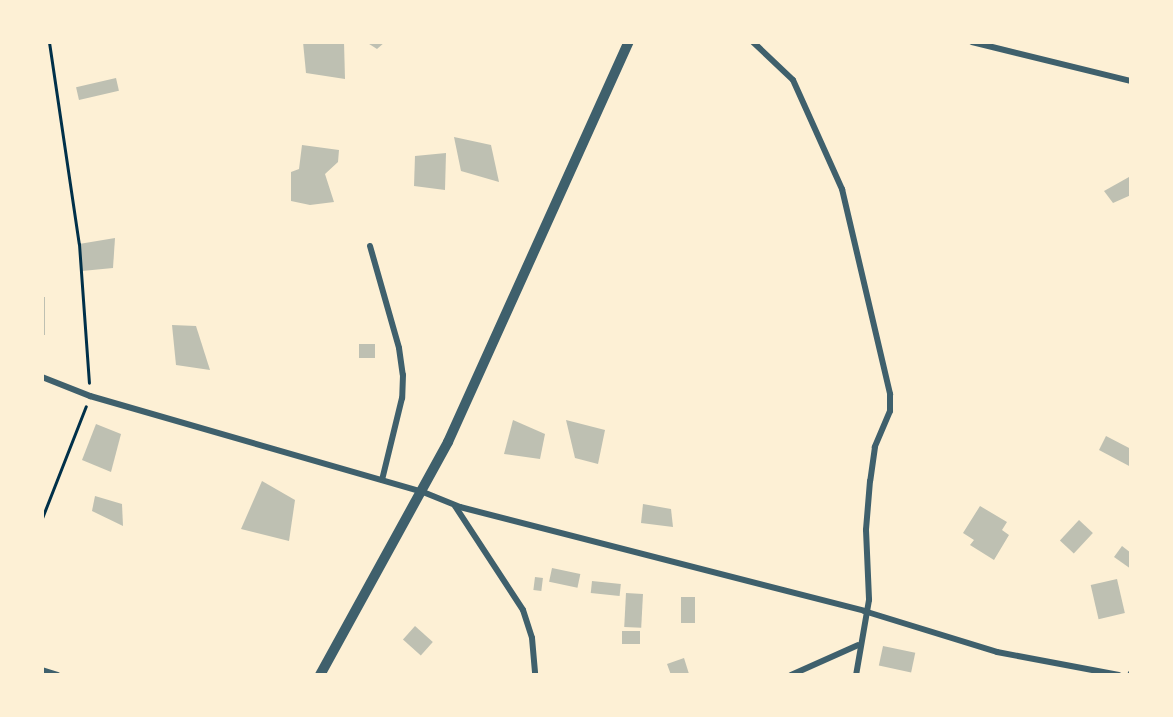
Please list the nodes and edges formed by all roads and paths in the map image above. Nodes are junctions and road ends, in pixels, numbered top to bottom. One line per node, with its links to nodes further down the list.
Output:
1 (49, 42): 8 (path)
2 (629, 42): 10 (street)
3 (753, 42): 13 (street)
4 (972, 42): 5 (street)
5 (1131, 81)
6 (370, 246): 9 (street)
7 (42, 377): 8 (street)
8 (90, 396): 9 (street); 12 (path)
9 (382, 480): 10 (street)
10 (423, 492): 11 (street); 17 (street)
11 (454, 504): 13 (street); 18 (street)
12 (42, 518)
13 (864, 611): 14 (street); 21 (street)
14 (858, 645): 19 (street); 20 (street)
15 (42, 670): 16 (street)
16 (57, 675)
17 (320, 675)
18 (535, 675)
19 (791, 675)
20 (856, 675)
21 (1119, 675)

